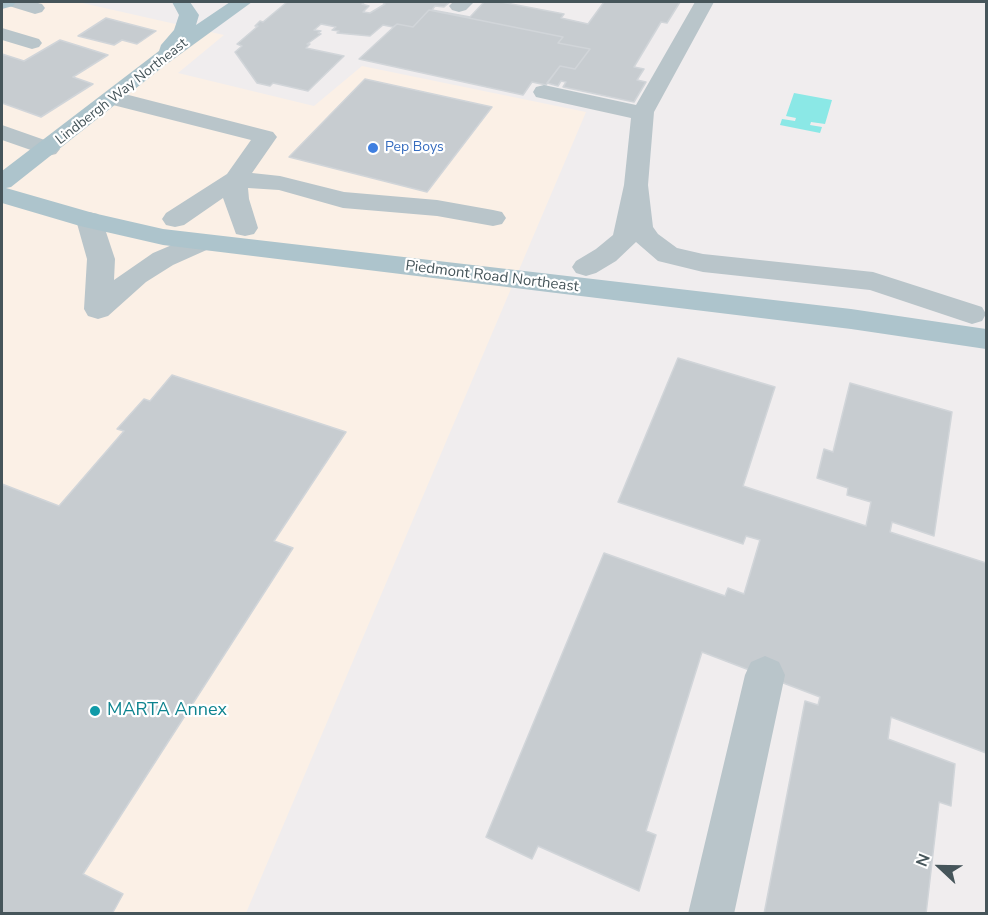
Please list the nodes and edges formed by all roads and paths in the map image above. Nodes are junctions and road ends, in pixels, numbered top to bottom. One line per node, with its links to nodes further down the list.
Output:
1 (16, 2): 5 (street)
2 (181, 2): 8 (main road)
3 (242, 2): 8 (main road, Lindbergh Way Northeast)
4 (704, 2): 11 (street)
5 (35, 8)
6 (2, 34): 7 (street)
7 (32, 44)
8 (157, 62): 10 (main road, Lindbergh Way Northeast)
9 (544, 92): 11 (street)
10 (113, 98): 13 (main road, Lindbergh Way Northeast); 14 (street)
11 (644, 112): 16 (street)
12 (2, 132): 13 (street)
13 (48, 149): 15 (main road, Lindbergh Way Northeast)
14 (236, 179): 17 (street); 18 (street); 20 (street)
15 (3, 182): 18 (main road, Piedmont Road Northeast); 19 (main road, Piedmont Road Northeast)
16 (636, 185): 22 (street); 23 (street)
17 (492, 218)
18 (175, 219): 20 (main road, Piedmont Road Northeast)
19 (89, 220): 21 (main road, Piedmont Road Northeast); 21 (street)
20 (245, 228): 22 (main road, Piedmont Road Northeast)
21 (202, 242): 24 (main road, Piedmont Road Northeast)
22 (586, 267): 23 (main road, Piedmont Road Northeast)
23 (979, 315)
24 (987, 339)
25 (765, 675): 26 (street)
26 (711, 914)

